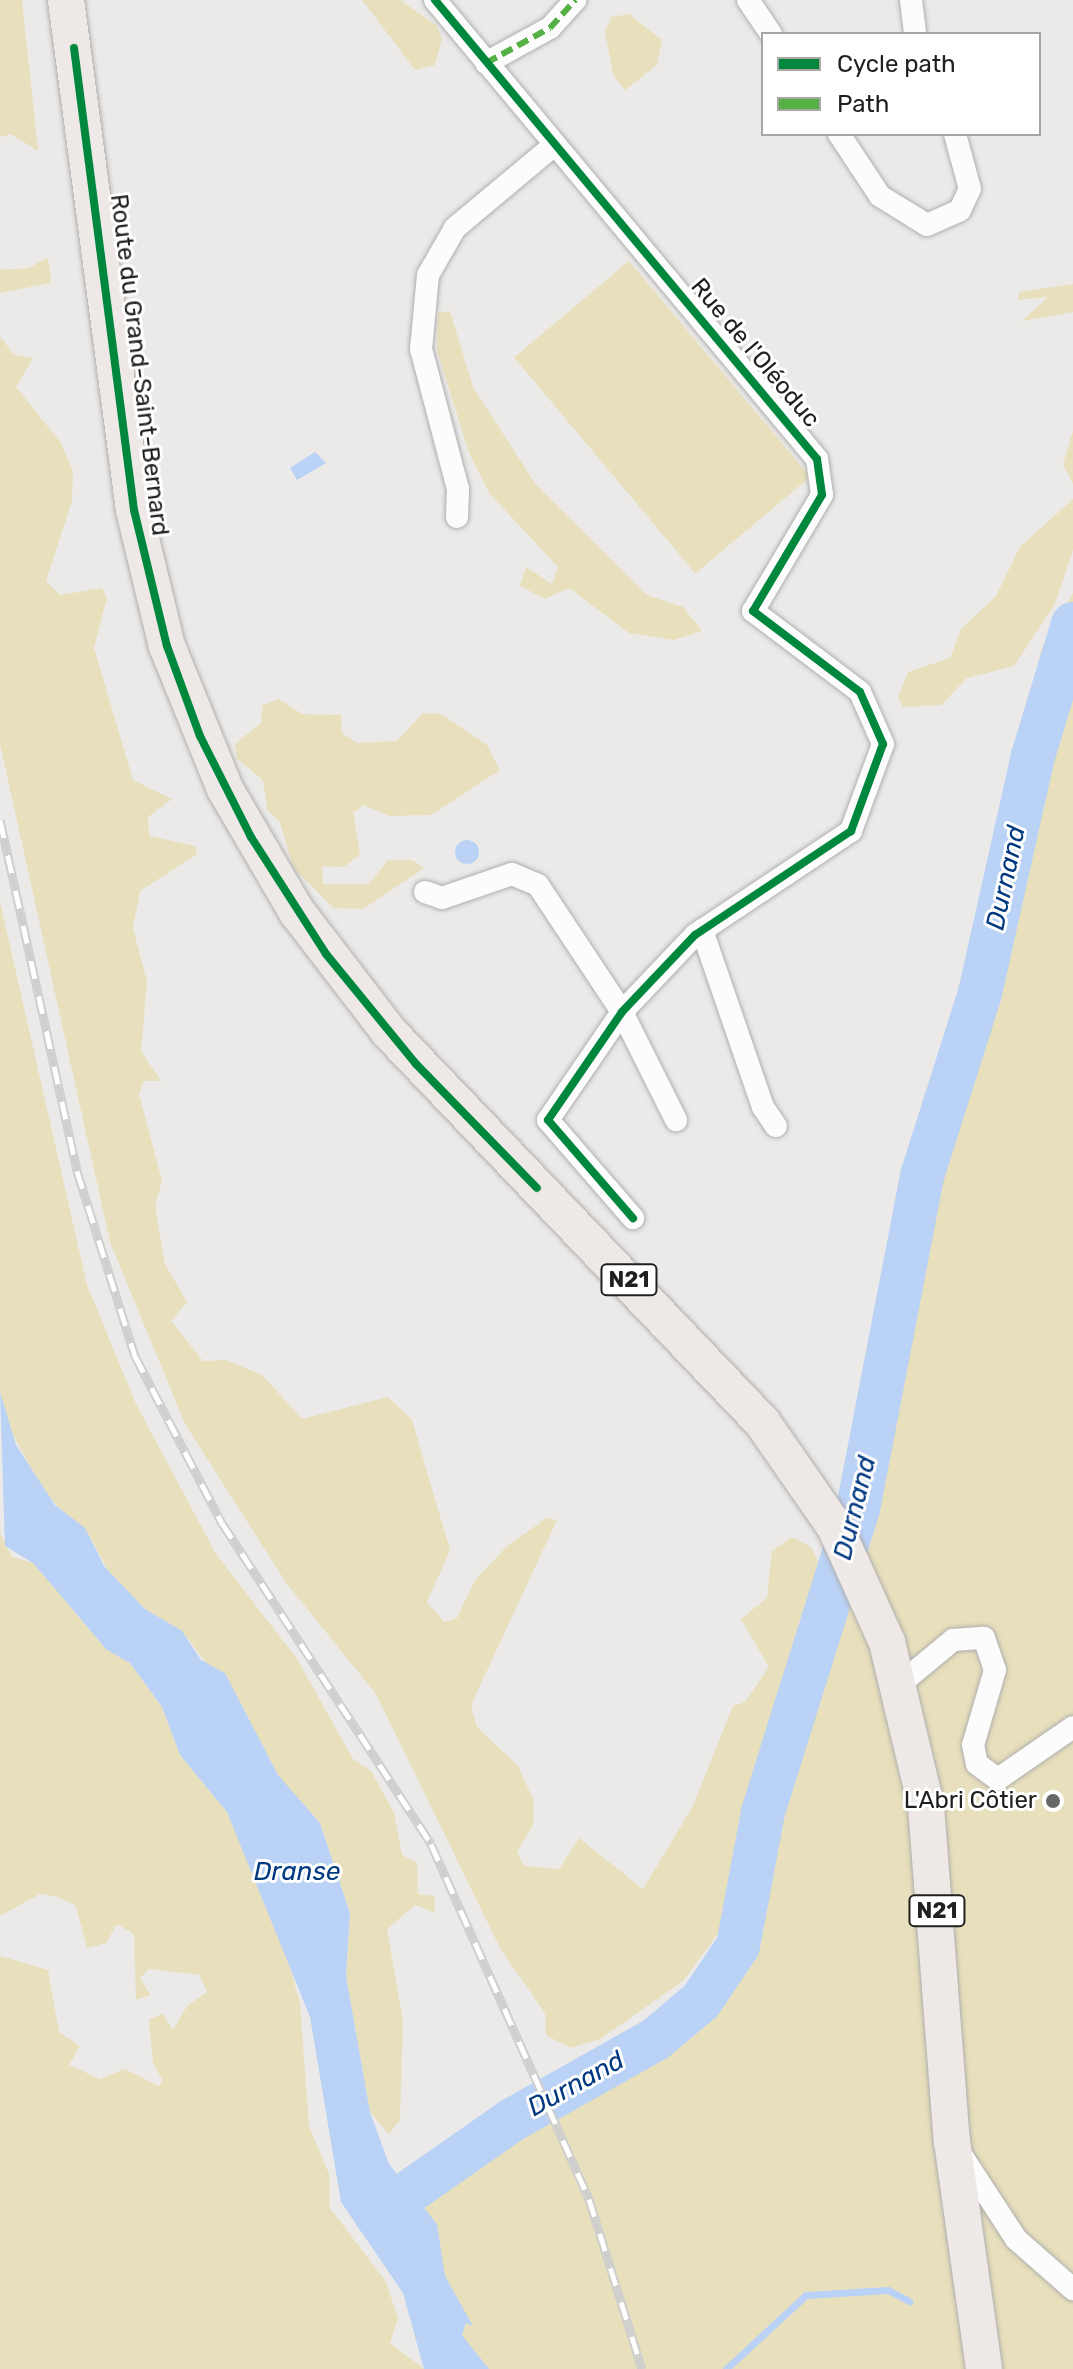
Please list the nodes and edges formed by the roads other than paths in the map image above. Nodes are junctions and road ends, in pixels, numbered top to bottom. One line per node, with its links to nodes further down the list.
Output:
1 (42, 0): 13 (main road, Route du Grand-Saint-Bernard / N21)
2 (66, 0): 13 (main road, Route du Grand-Saint-Bernard / N21)
3 (435, 0): 9 (street, Rue de l'Oléoduc)
4 (575, 0): 9 (street)
5 (748, 0): 7 (street)
6 (911, 0): 8 (street)
7 (770, 32)
8 (915, 32)
9 (486, 63): 12 (street, Rue de l'Oléoduc)
10 (840, 136): 11 (street)
11 (956, 136)
12 (552, 147): 14 (street); 16 (street, Rue de l'Oléoduc)
13 (127, 467): 21 (main road, Route du Grand-Saint-Bernard / N21)
14 (457, 517)
15 (425, 892): 17 (street)
16 (699, 933): 17 (street); 19 (street)
17 (622, 1012): 18 (street); 20 (street)
18 (676, 1120)
19 (776, 1126)
20 (633, 1218)
21 (900, 1684): 22 (street); 23 (main road, Route du Grand-Saint-Bernard / N21)
22 (1073, 1727)
23 (952, 2141): 24 (street); 25 (main road, Route du Grand-Saint-Bernard / N21)
24 (1073, 2289)
25 (984, 2369)

